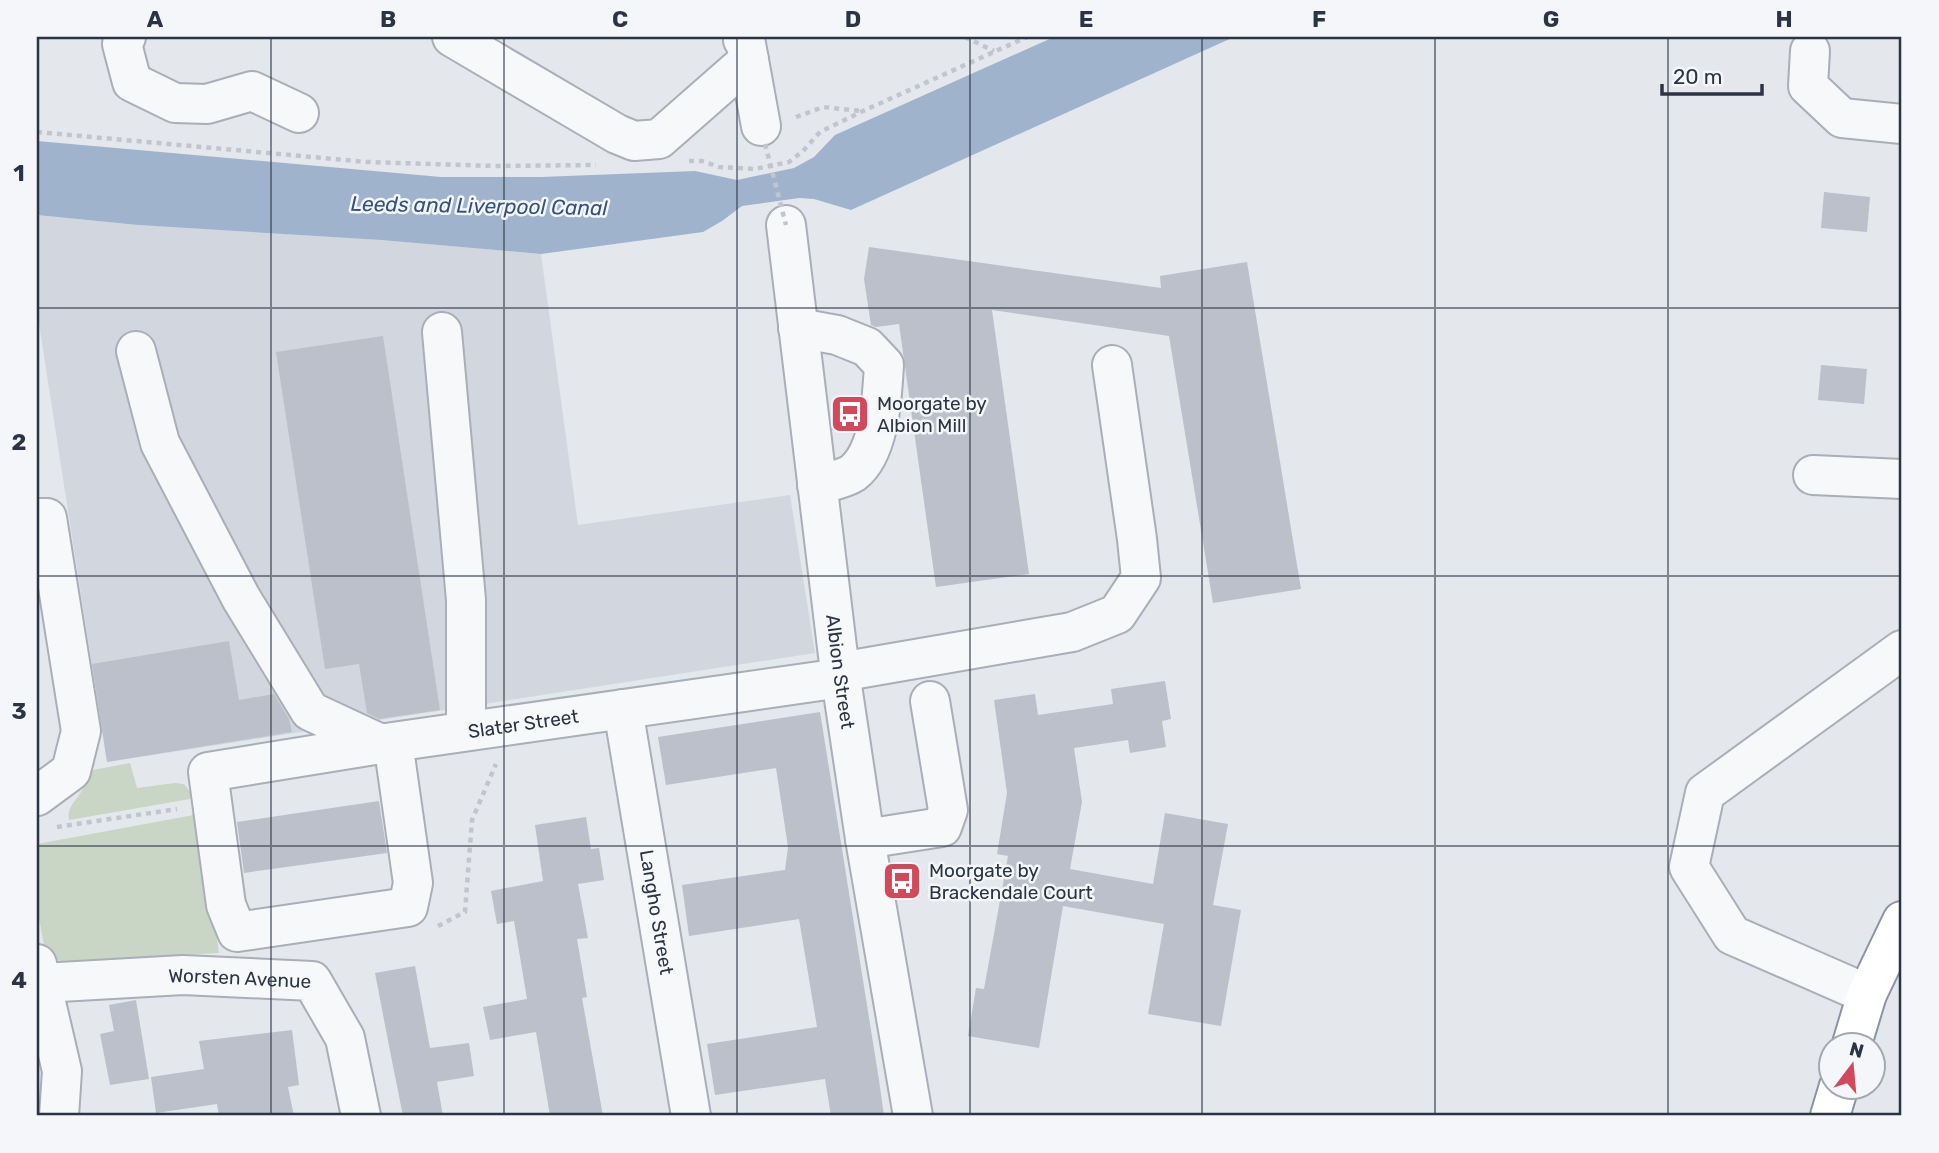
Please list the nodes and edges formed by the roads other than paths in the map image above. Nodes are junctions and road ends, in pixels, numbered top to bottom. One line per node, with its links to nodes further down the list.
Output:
1 (126, 37): 5 (street)
2 (452, 37): 3 (street)
3 (744, 48): 7 (street)
4 (1810, 51): 6 (street)
5 (299, 113)
6 (1902, 124)
7 (771, 130)
8 (786, 225): 9 (street, Albion Street)
9 (798, 328): 15 (street, Albion Street); 15 (street)
10 (442, 332): 21 (street)
11 (136, 351): 22 (street)
12 (1112, 365): 18 (street, Slater Street)
13 (1813, 475): 14 (street)
14 (1902, 480)
15 (817, 485): 18 (street, Albion Street)
16 (37, 518): 23 (street)
17 (1902, 650): 27 (street)
18 (840, 675): 20 (street, Slater Street); 24 (street, Albion Street)
19 (930, 701): 24 (street)
20 (624, 709): 21 (street, Slater Street); 31 (street, Langho Street)
21 (466, 731): 22 (street, Slater Street)
22 (387, 743): 22 (street, Slater Street)
23 (43, 811)
24 (865, 839): 32 (street, Albion Street)
25 (1902, 921): 27 (highway)
26 (39, 974): 29 (street); 30 (street, Worsten Avenue)
27 (1867, 994): 28 (highway)
28 (1856, 1030)
29 (59, 1116)
30 (360, 1116)
31 (691, 1116)
32 (913, 1116)

